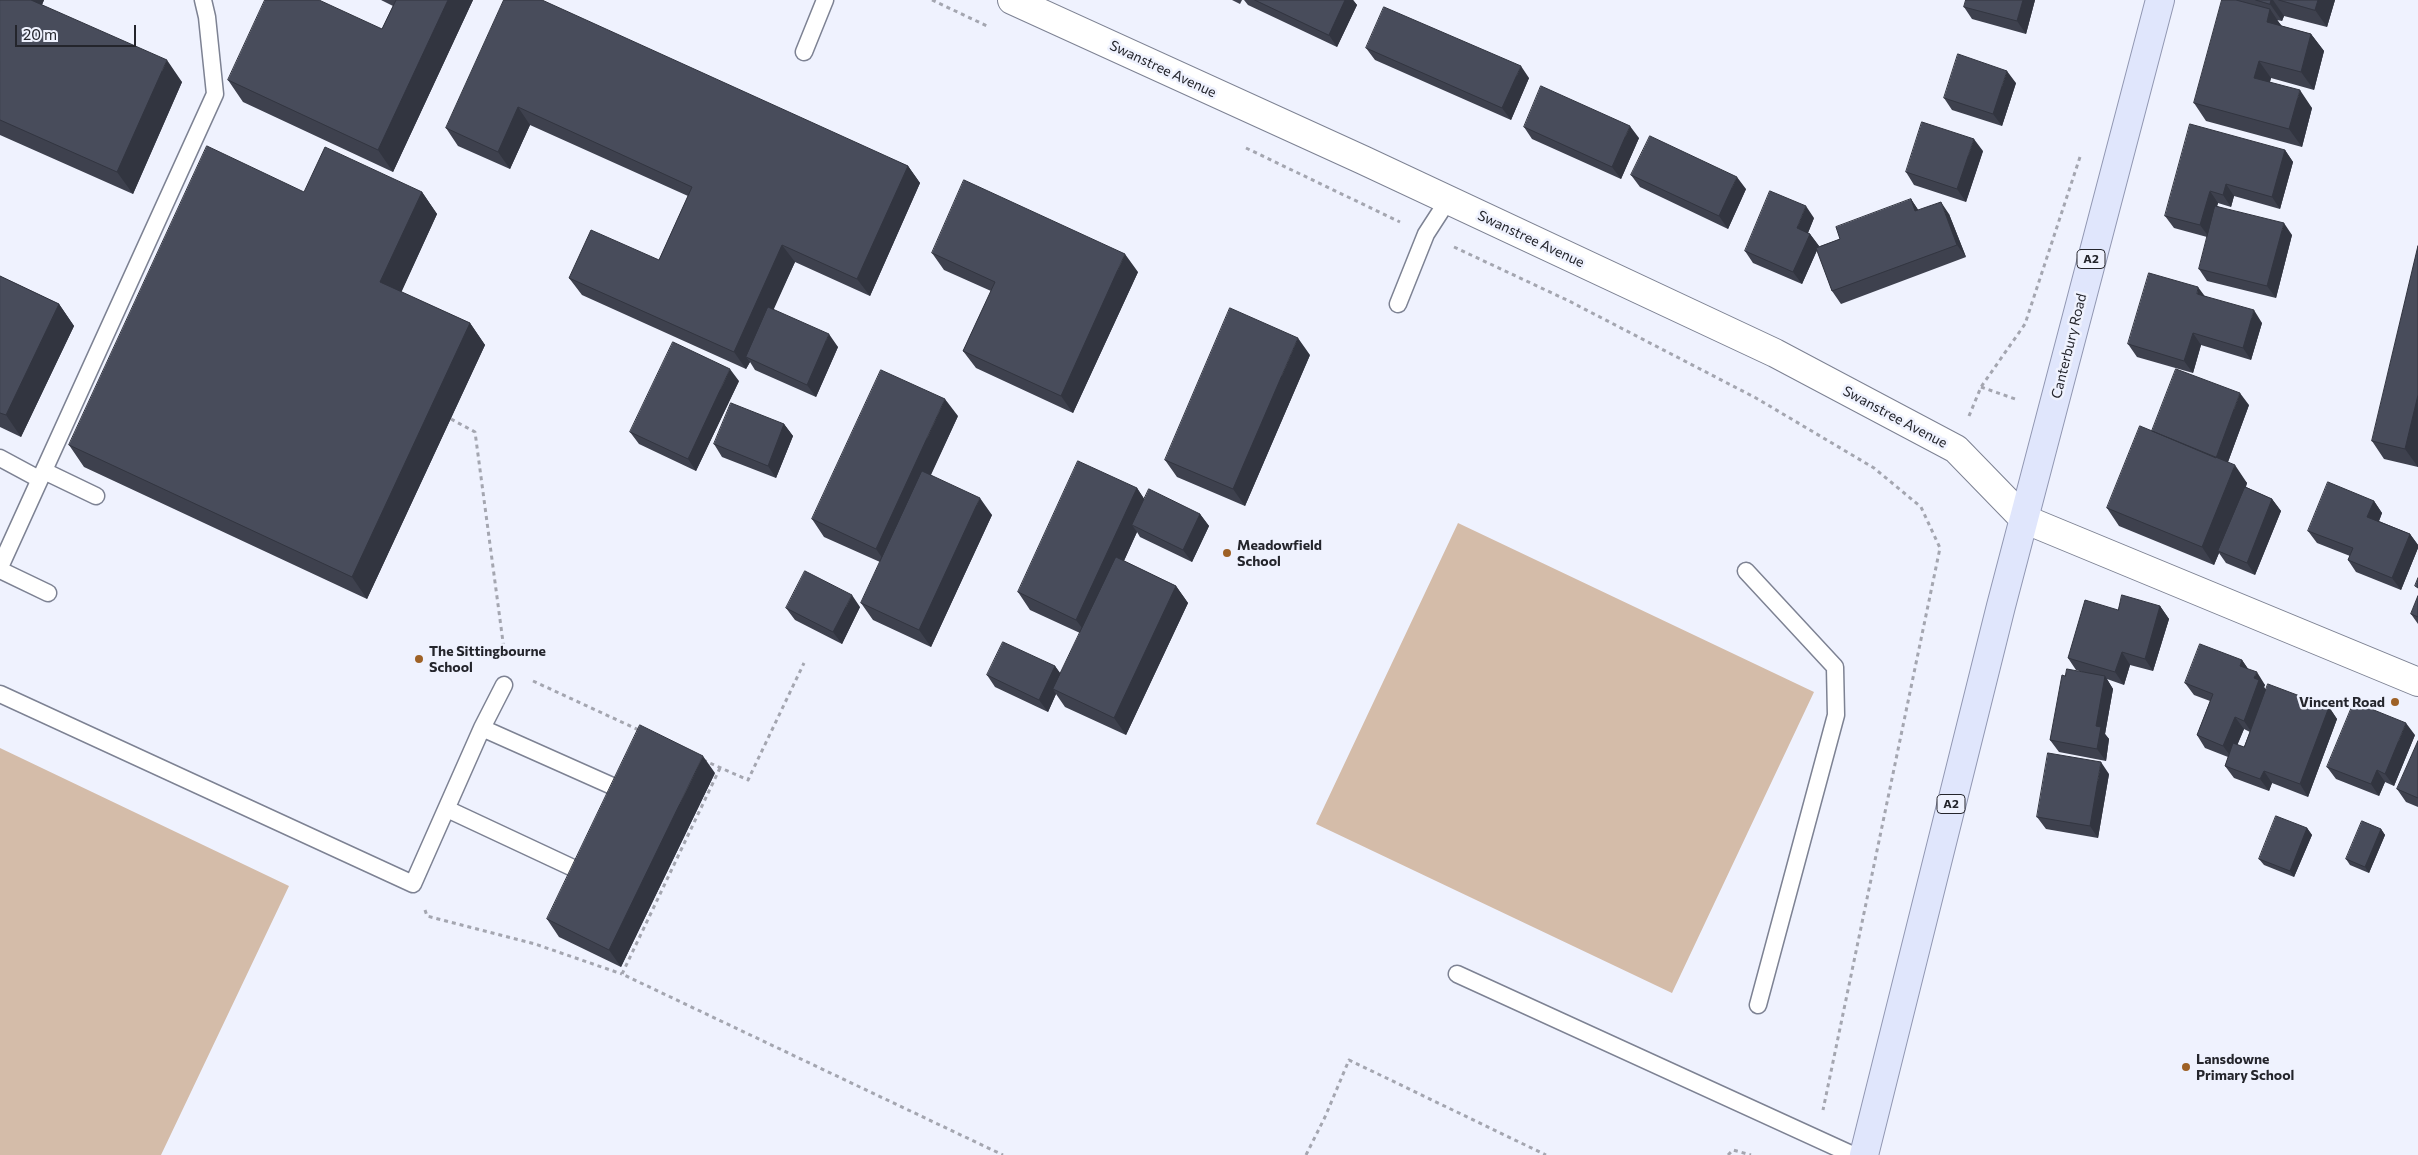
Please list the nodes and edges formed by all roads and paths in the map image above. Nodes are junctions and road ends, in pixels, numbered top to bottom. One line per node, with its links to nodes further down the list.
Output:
1 (203, 0): 16 (lane)
2 (825, 0): 7 (lane)
3 (932, 0): 6 (path)
4 (1012, 0): 10 (street, Swanstree Avenue)
5 (2160, 0): 18 (main road, Canterbury Road / A2)
6 (994, 29)
7 (804, 52)
8 (1241, 146): 11 (path)
9 (2080, 154): 13 (path)
10 (1448, 200): 11 (lane); 18 (street, Swanstree Avenue)
11 (1426, 234): 12 (lane); 38 (path)
12 (1398, 304)
13 (1981, 387)
14 (450, 419): 23 (path)
15 (0, 458): 16 (lane)
16 (41, 475): 17 (lane); 19 (lane)
17 (96, 496)
18 (2024, 519): 24 (street); 45 (main road, A2)
19 (0, 568): 21 (lane)
20 (1746, 571): 37 (lane)
21 (48, 593)
22 (804, 663): 30 (path)
23 (505, 668): 25 (path); 28 (path)
24 (2418, 682)
25 (504, 685): 27 (lane)
26 (0, 694): 34 (lane)
27 (482, 728): 31 (lane); 32 (lane)
28 (648, 734)
29 (702, 759): 30 (path)
30 (720, 768): 35 (path)
31 (610, 785)
32 (446, 809): 33 (lane); 34 (lane)
33 (571, 867)
34 (413, 884): 35 (path)
35 (622, 974): 39 (path)
36 (1457, 974): 38 (lane)
37 (1758, 1005)
38 (1817, 1139): 44 (lane)
39 (1003, 1155)
40 (1306, 1155): 41 (path)
41 (1546, 1155)
42 (1728, 1155): 43 (path)
43 (1751, 1155)
44 (1853, 1155)
45 (1864, 1155)

